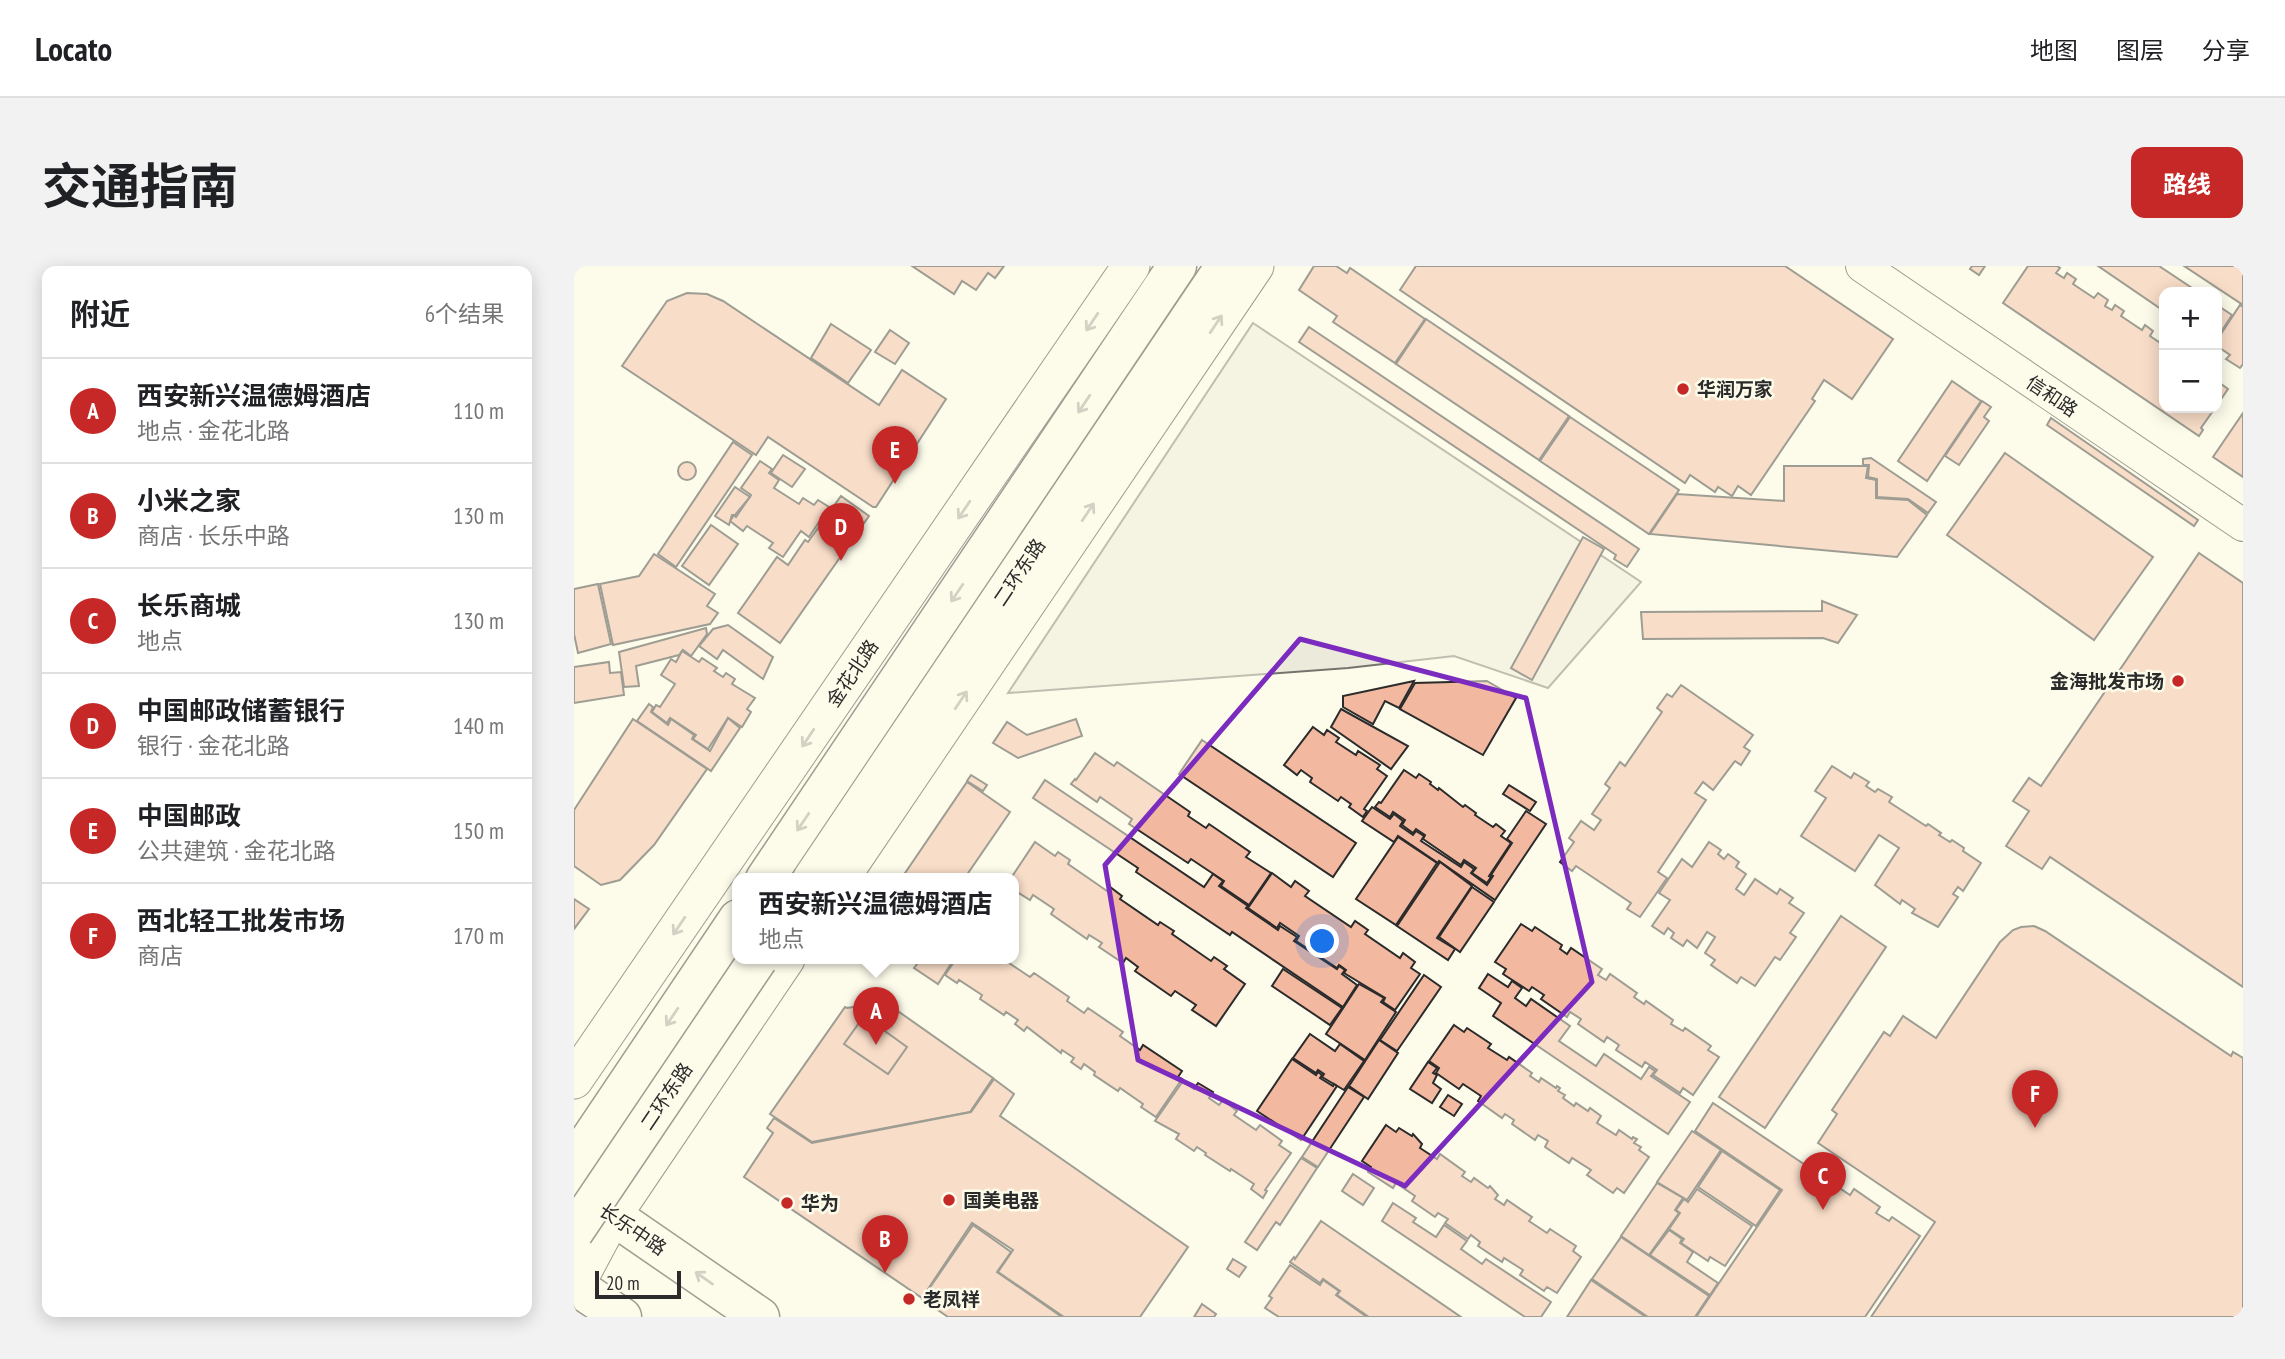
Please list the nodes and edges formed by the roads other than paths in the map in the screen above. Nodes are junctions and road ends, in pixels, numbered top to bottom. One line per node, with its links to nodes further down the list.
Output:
1 (1130, 266): 13 (main road, 金花北路, one-way to 13)
2 (1177, 266): 7 (main road, 二环东路, one-way to 7)
3 (1225, 266): 8 (main road, 二环东路)
4 (1255, 266): 9 (main road, one-way to 4)
5 (1862, 266): 6 (street, 信和路)
6 (2243, 525)
7 (769, 873)
8 (816, 873)
9 (844, 873)
10 (732, 928): 14 (main road, 二环东路, one-way to 14)
11 (755, 964): 17 (main road, 二环东路, bridge)
12 (783, 964): 16 (main road)
13 (574, 1080)
14 (574, 1163)
15 (574, 1189): 16 (main road, 长乐中路)
16 (612, 1215): 18 (main road); 20 (main road, 长乐中路, one-way to 16)
17 (574, 1233)
18 (574, 1286): 19 (main road)
19 (622, 1317)
20 (760, 1317)

